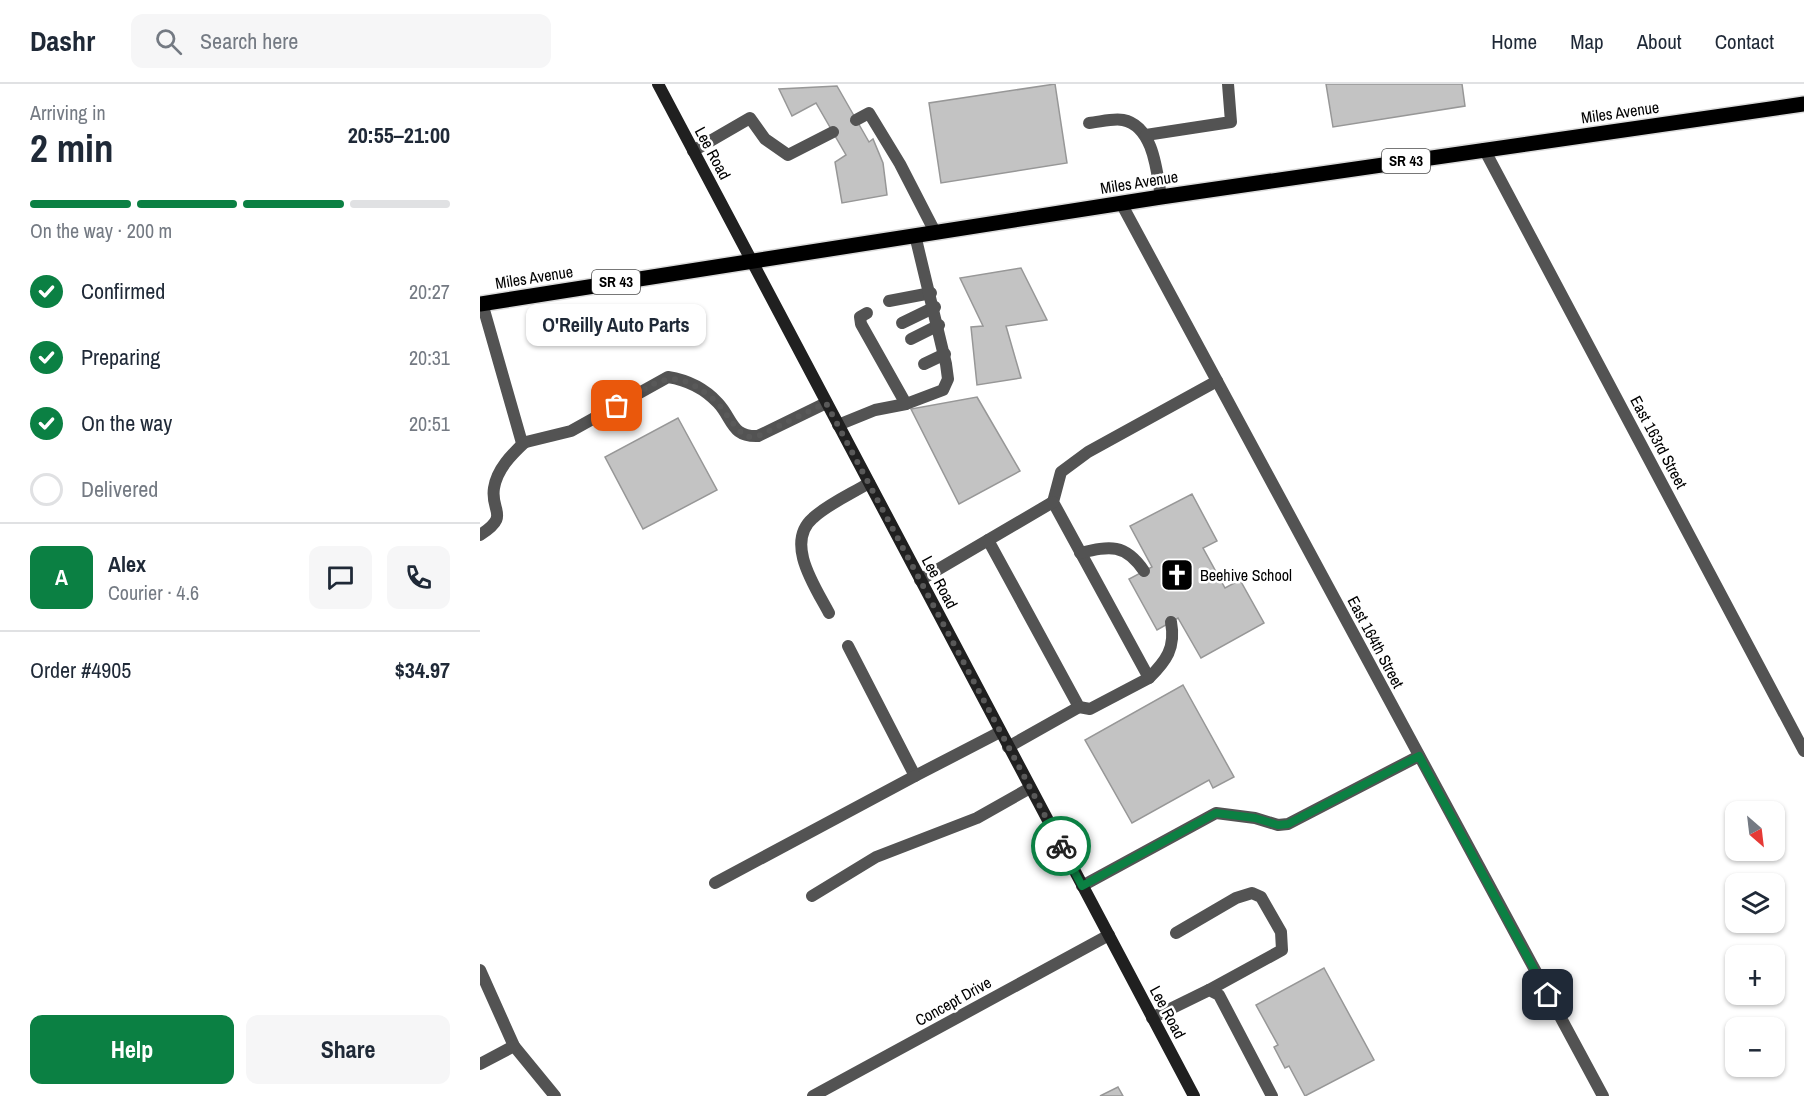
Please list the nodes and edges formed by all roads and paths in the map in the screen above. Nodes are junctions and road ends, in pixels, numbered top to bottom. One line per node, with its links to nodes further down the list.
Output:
1 (658, 84): 9 (main road, Lee Road)
2 (1228, 84): 7 (street)
3 (1804, 104): 8 (main road, Miles Avenue / SR 43)
4 (856, 120): 12 (street)
5 (1089, 123): 7 (street)
6 (833, 132): 9 (street)
7 (1146, 135): 10 (street)
8 (1484, 149): 10 (main road, Miles Avenue / SR 43); 44 (street, East 163rd Street)
9 (693, 151): 14 (main road, Lee Road)
10 (1161, 197): 11 (main road, Miles Avenue / SR 43)
11 (1121, 203): 12 (main road, Miles Avenue / SR 43); 25 (street, East 164th Street)
12 (935, 232): 13 (main road, Miles Avenue / SR 43)
13 (915, 235): 14 (main road, Miles Avenue / SR 43); 15 (street)
14 (751, 261): 17 (main road, Miles Avenue / SR 43); 26 (main road, Lee Road)
15 (931, 293): 16 (street); 18 (street)
16 (889, 301)
17 (481, 303): 29 (street)
18 (935, 307): 20 (street); 21 (street)
19 (867, 313): 27 (street)
20 (902, 322)
21 (939, 325): 22 (street); 23 (street)
22 (911, 339)
23 (945, 354): 24 (street); 27 (street)
24 (924, 364)
25 (1217, 381): 31 (street); 45 (street, East 164th Street)
26 (826, 403): 28 (main road, Lee Road); 29 (street)
27 (906, 404): 28 (street)
28 (838, 425): 30 (main road, Lee Road)
29 (525, 442): 32 (street)
30 (868, 483): 36 (main road, Lee Road); 37 (street)
31 (1053, 502): 33 (street); 34 (street)
32 (480, 535)
33 (988, 540): 36 (street); 41 (street)
34 (1080, 553): 35 (street); 40 (street)
35 (1144, 571)
36 (920, 580): 42 (main road, Lee Road)
37 (829, 613)
38 (1171, 622): 40 (street)
39 (848, 646): 46 (street)
40 (1149, 678): 41 (street)
41 (1079, 707): 43 (street)
42 (1000, 732): 43 (main road, Lee Road); 46 (street)
43 (1008, 747): 47 (main road, Lee Road)
44 (1804, 751)
45 (1419, 756): 49 (street); 62 (street, East 164th Street)
46 (915, 776): 48 (street)
47 (1030, 788): 49 (main road, Lee Road); 50 (street)
48 (715, 883)
49 (1082, 886): 52 (main road, Lee Road)
50 (812, 896)
51 (1176, 933): 54 (street)
52 (1108, 935): 55 (main road, Lee Road); 59 (street, Concept Drive)
53 (480, 970): 56 (street)
54 (1209, 990): 55 (street); 61 (street)
55 (1152, 1018): 60 (main road, Lee Road)
56 (514, 1046): 57 (street); 58 (street)
57 (480, 1064)
58 (555, 1096)
59 (813, 1096)
60 (1194, 1096)
61 (1272, 1096)
62 (1603, 1096)

